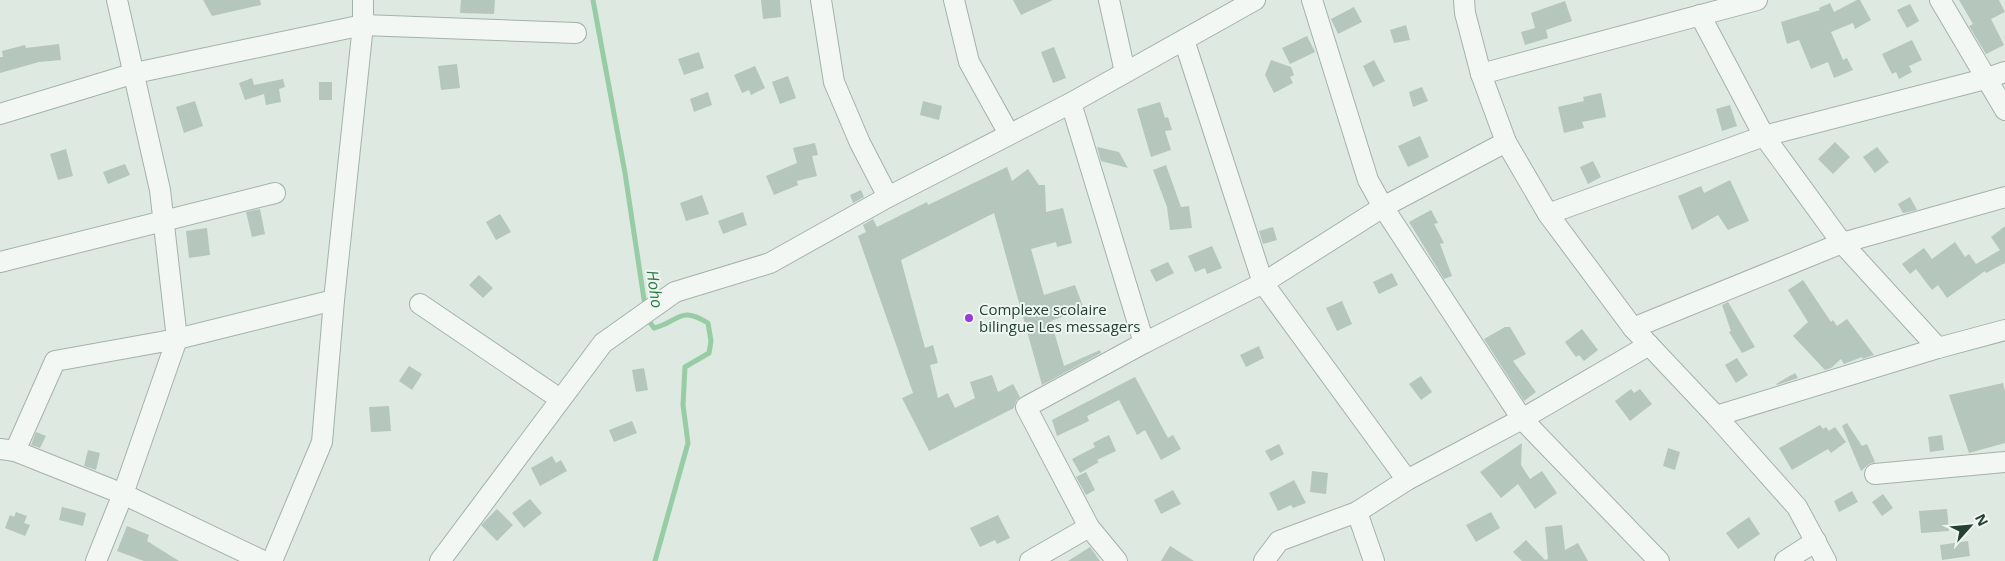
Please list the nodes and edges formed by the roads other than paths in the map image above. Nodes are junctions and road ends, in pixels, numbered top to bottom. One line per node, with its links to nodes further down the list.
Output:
1 (117, 0): 17 (street)
2 (364, 0): 12 (street)
3 (954, 0): 23 (street)
4 (1109, 0): 15 (street)
5 (1312, 0): 29 (street)
6 (1464, 0): 18 (street)
7 (1757, 0): 11 (street)
8 (1940, 0): 19 (street)
9 (1252, 1): 14 (street)
10 (826, 2): 28 (street)
11 (1700, 15): 18 (street); 24 (street)
12 (363, 24): 13 (street); 17 (street); 35 (street)
13 (576, 33)
14 (1184, 40): 15 (street); 34 (street)
15 (1125, 72): 20 (street)
16 (2005, 72): 19 (street)
17 (135, 73): 22 (street); 31 (street)
18 (1481, 74): 25 (street)
19 (1985, 79): 21 (street); 24 (street)
20 (1071, 103): 23 (street); 40 (street)
21 (2005, 110)
22 (0, 114)
23 (1009, 134): 28 (street)
24 (1764, 136): 30 (street); 32 (street)
25 (1506, 142): 29 (street); 30 (street)
26 (275, 193): 31 (street)
27 (2005, 197): 32 (street)
28 (888, 198): 43 (street)
29 (1383, 207): 34 (street); 45 (street)
30 (1548, 214): 37 (street)
31 (164, 221): 33 (street); 39 (street)
32 (1842, 243): 37 (street); 42 (street)
33 (0, 262)
34 (1264, 282): 40 (street); 49 (street)
35 (334, 300): 39 (street); 56 (street)
36 (420, 304): 43 (street)
37 (1633, 328): 41 (street)
38 (2005, 330): 42 (street)
39 (178, 340): 46 (street); 50 (street)
40 (1144, 342): 52 (street)
41 (1649, 345): 44 (street); 45 (street)
42 (1938, 348): 44 (street)
43 (560, 399): 57 (street)
44 (1716, 416): 53 (street)
45 (1522, 419): 49 (street); 62 (street)
46 (7, 450): 50 (street)
47 (2005, 462): 48 (street)
48 (1875, 474)
49 (1408, 480): 51 (street)
50 (123, 494): 54 (street); 55 (street)
51 (1358, 512): 60 (street); 61 (street)
52 (1089, 527): 58 (street); 59 (street)
53 (1816, 541): 63 (street); 64 (street)
54 (96, 561)
55 (263, 561)
56 (272, 561)
57 (440, 561)
58 (1030, 561)
59 (1117, 561)
60 (1264, 561)
61 (1374, 561)
62 (1658, 561)
63 (1784, 561)
64 (1826, 561)

